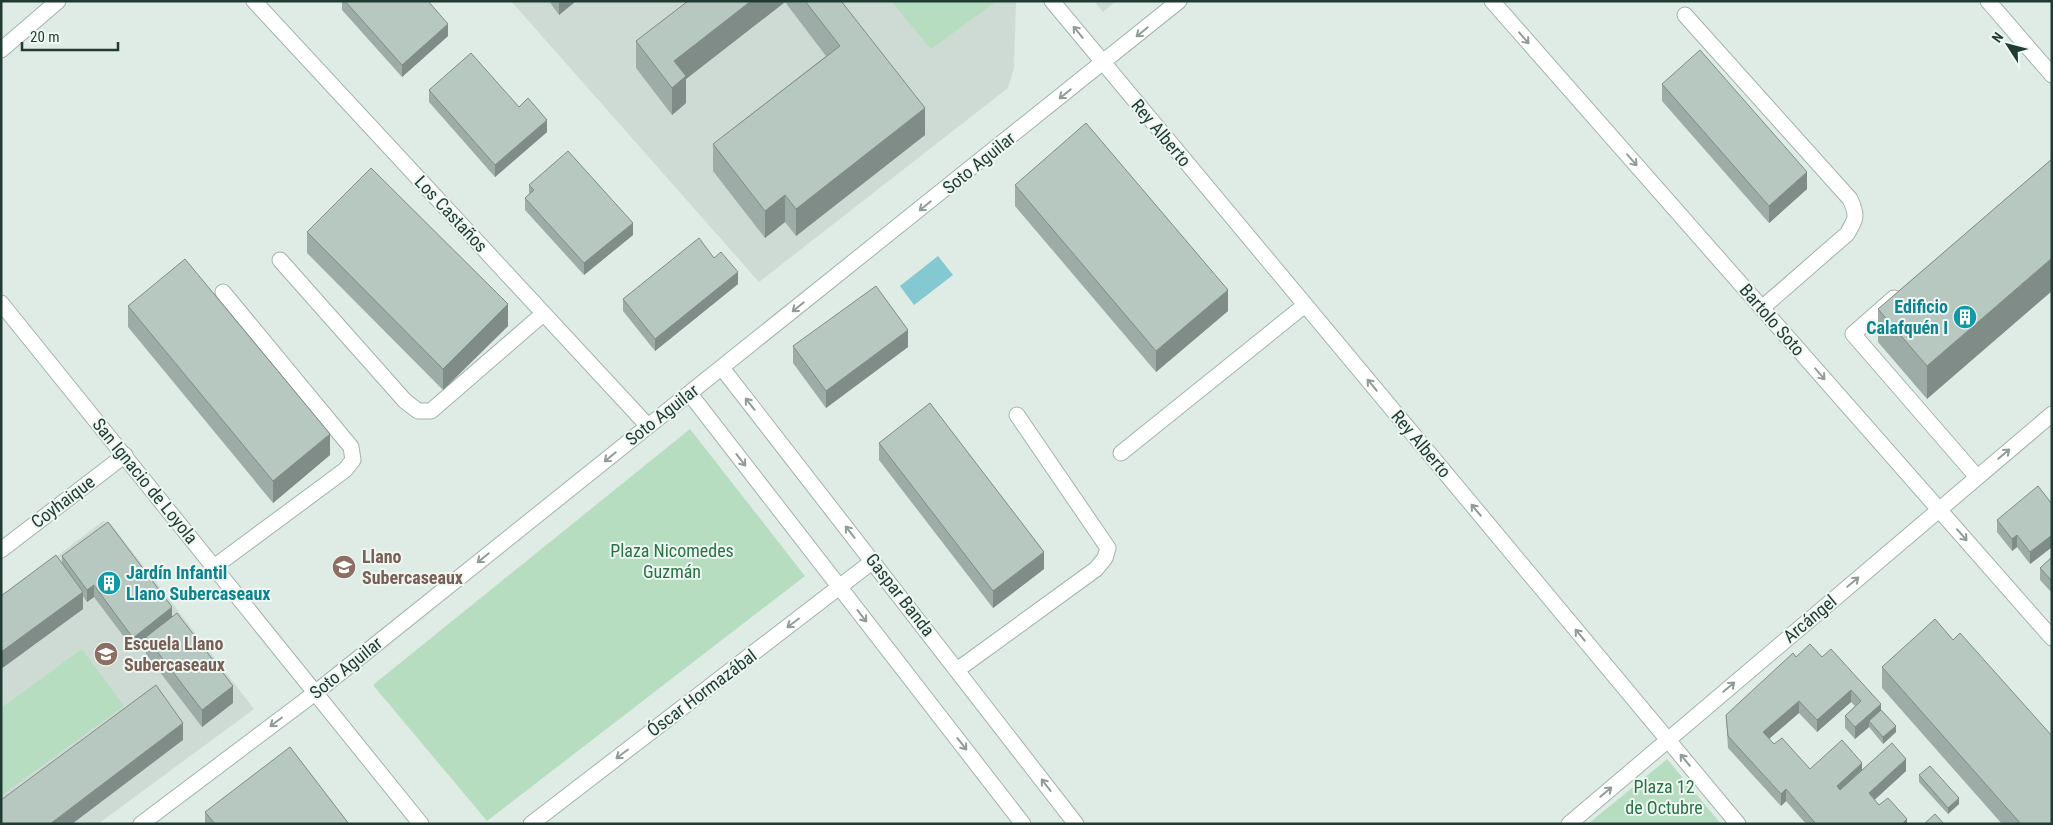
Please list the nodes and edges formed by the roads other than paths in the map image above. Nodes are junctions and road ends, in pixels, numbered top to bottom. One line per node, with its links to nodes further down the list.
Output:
1 (58, 1): 8 (street)
2 (254, 1): 17 (street, Los Castaños)
3 (1052, 1): 9 (street, Rey Alberto, one-way to 3)
4 (1180, 1): 9 (street, Soto Aguilar, one-way to 9)
5 (1492, 1): 16 (street, Bartolo Soto, one-way to 16)
6 (1988, 1): 10 (street)
7 (1686, 15): 16 (street)
8 (1, 50)
9 (1104, 64): 15 (street, Rey Alberto); 18 (street, Soto Aguilar, one-way to 18)
10 (2052, 74)
11 (280, 260): 17 (street)
12 (1903, 290): 25 (street)
13 (223, 292): 29 (street)
14 (1, 303): 24 (street, San Ignacio de Loyola)
15 (1305, 305): 23 (street); 34 (street, Rey Alberto, one-way to 15)
16 (1762, 308): 26 (street, Bartolo Soto, one-way to 26)
17 (543, 314): 22 (street, Los Castaños)
18 (722, 368): 19 (street, Soto Aguilar); 28 (street, Gaspar Banda, one-way to 18)
19 (690, 394): 22 (street, Soto Aguilar); 30 (street, one-way to 30)
20 (2052, 414): 25 (street, Arcángel, one-way to 20)
21 (1017, 415): 32 (street)
22 (648, 426): 33 (street, Soto Aguilar, one-way to 33)
23 (1120, 453)
24 (125, 455): 27 (street, Coyhaique); 29 (street, San Ignacio de Loyola)
25 (1978, 477): 26 (street, Arcángel)
26 (1939, 509): 31 (street, Bartolo Soto, one-way to 31); 34 (street, Arcángel, one-way to 26)
27 (1, 550)
28 (873, 561): 30 (street, Óscar Hormazábal); 32 (street, Gaspar Banda)
29 (214, 567): 33 (street, San Ignacio de Loyola)
30 (840, 587): 38 (street, Óscar Hormazábal, one-way to 38); 39 (street, one-way to 39)
31 (2052, 638)
32 (958, 670): 35 (street, Gaspar Banda, one-way to 32)
33 (315, 693): 36 (street, Soto Aguilar, one-way to 36); 37 (street, San Ignacio de Loyola)
34 (1668, 739): 40 (street, Arcángel, one-way to 34); 41 (street, Rey Alberto, one-way to 34)
35 (1069, 821)
36 (141, 824)
37 (421, 824)
38 (531, 824)
39 (1023, 824)
40 (1568, 824)
41 (1738, 824)

